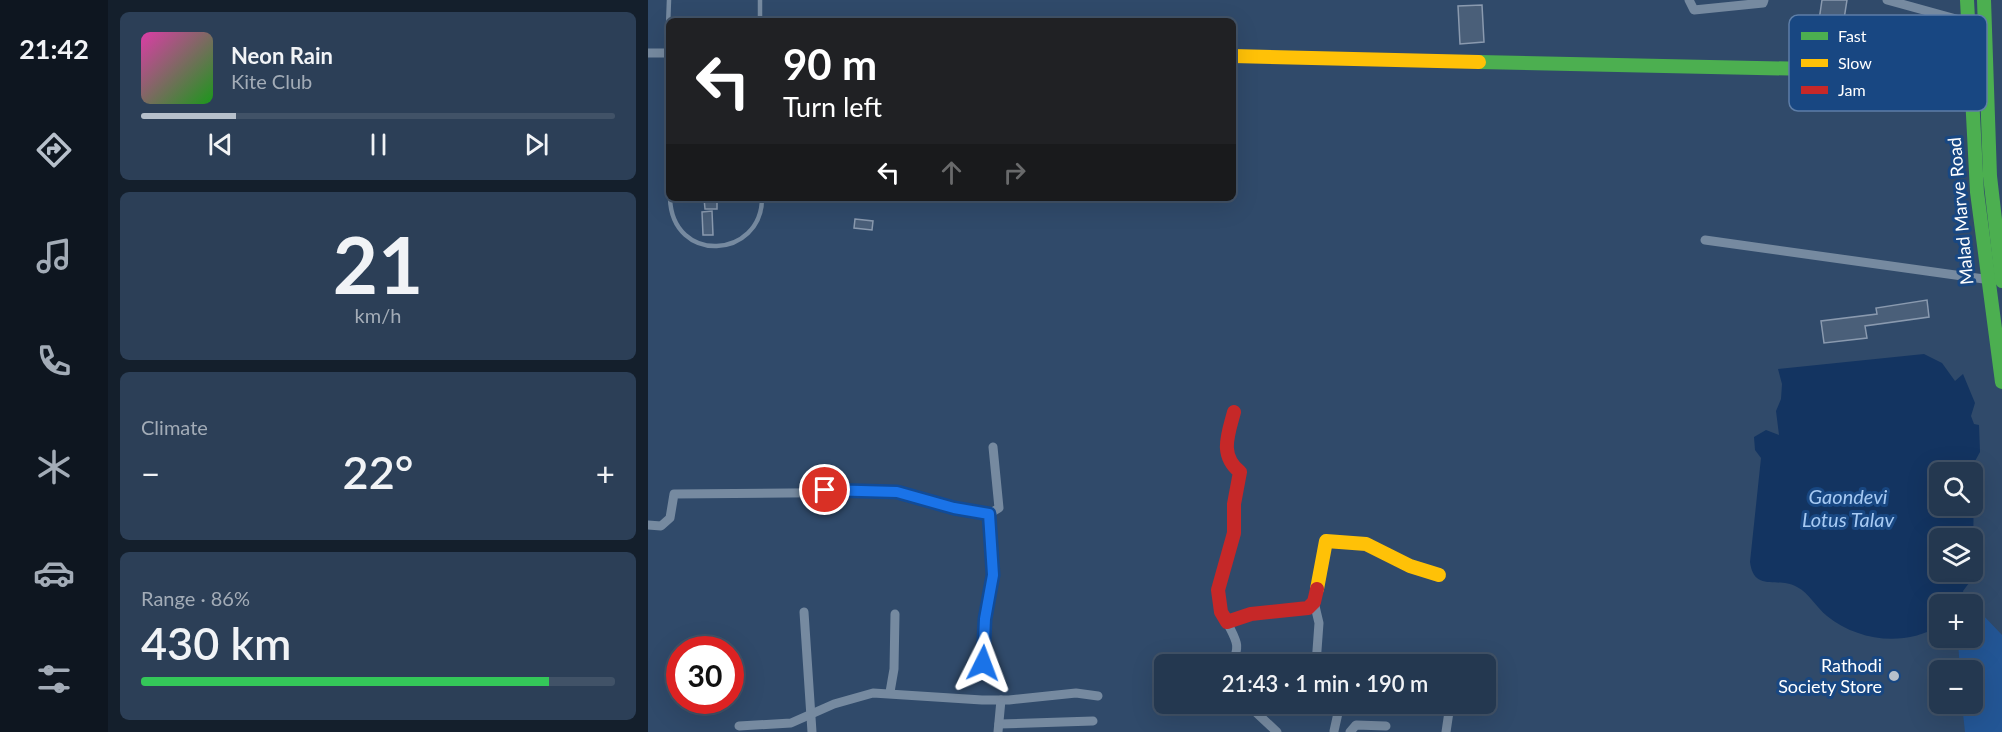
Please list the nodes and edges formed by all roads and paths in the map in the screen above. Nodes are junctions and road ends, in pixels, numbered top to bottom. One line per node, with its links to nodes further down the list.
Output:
1 (669, 0): 9 (lane)
2 (760, 0): 10 (lane)
3 (1689, 0): 4 (street)
4 (1764, 0)
5 (1887, 0): 7 (street)
6 (1966, 0): 8 (street, Malad Marve Road)
7 (1942, 15)
8 (1967, 15)
9 (669, 18)
10 (760, 18)
11 (648, 52): 12 (street)
12 (666, 53)
13 (1236, 56): 14 (street)
14 (1789, 69)
15 (1974, 111): 20 (street, Malad Marve Road)
16 (1986, 111): 20 (street)
17 (671, 201): 18 (lane)
18 (761, 201)
19 (1705, 240): 21 (street)
20 (1993, 240): 21 (street, Malad Marve Road); 22 (street)
21 (1984, 279): 22 (street); 23 (street, Malad Marve Road)
22 (2002, 281)
23 (2002, 382)
24 (1234, 412): 32 (street)
25 (993, 447): 26 (street)
26 (989, 514): 27 (street); 35 (street)
27 (648, 525)
28 (1439, 575): 29 (street)
29 (1314, 602): 32 (street); 34 (street)
30 (804, 612): 42 (street)
31 (895, 614): 36 (street)
32 (1227, 622): 33 (street)
33 (1236, 654)
34 (1317, 654)
35 (983, 663)
36 (890, 692): 38 (street); 42 (street)
37 (1098, 696): 38 (street)
38 (1001, 700): 46 (street)
39 (1258, 714): 48 (street)
40 (1339, 714): 49 (street)
41 (1449, 714): 51 (street)
42 (809, 716): 44 (street); 47 (street)
43 (1093, 721): 46 (street)
44 (739, 726)
45 (1386, 726): 50 (street)
46 (999, 728)
47 (812, 732)
48 (1277, 732)
49 (1337, 732)
50 (1350, 732)
51 (1446, 732)

